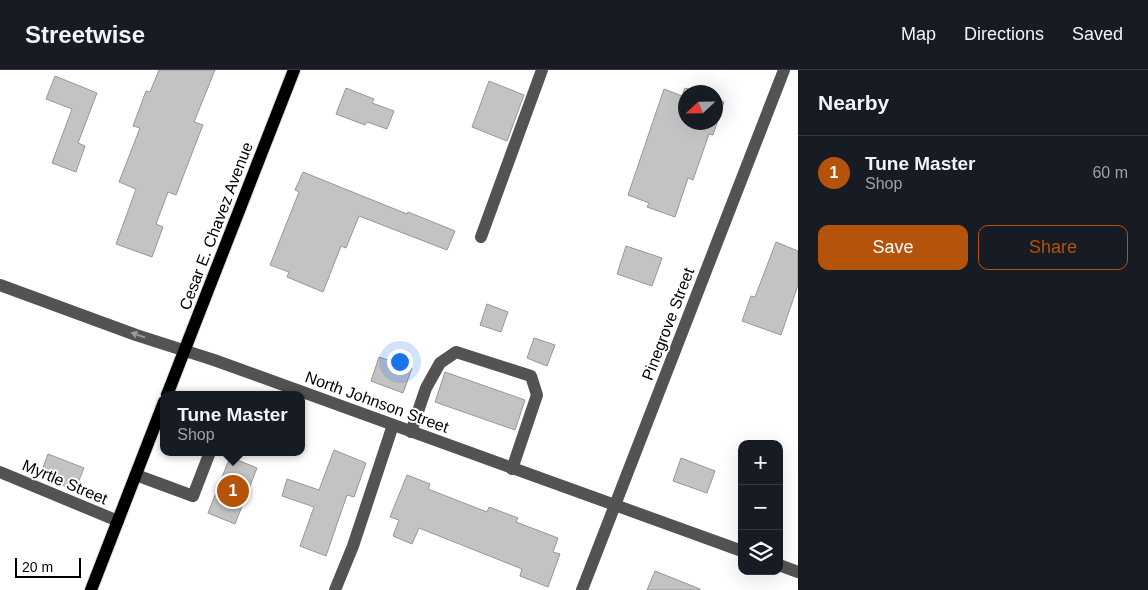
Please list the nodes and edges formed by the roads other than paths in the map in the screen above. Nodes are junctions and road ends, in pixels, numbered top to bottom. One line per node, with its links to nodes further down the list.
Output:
1 (294, 70): 6 (main road, Cesar E. Chavez Avenue)
2 (542, 70): 4 (street)
3 (784, 70): 17 (street, Pinegrove Street)
4 (481, 237)
5 (0, 285): 6 (street, North Johnson Street, one-way to 5)
6 (185, 350): 7 (main road, Cesar E. Chavez Avenue); 8 (street, North Johnson Street)
7 (169, 391)
8 (288, 391)
9 (305, 398): 11 (street, North Johnson Street)
10 (160, 412): 16 (main road)
11 (393, 425): 12 (street, North Johnson Street); 23 (street)
12 (411, 432): 14 (street, North Johnson Street); 14 (street)
13 (208, 456): 16 (street)
14 (512, 469): 17 (street, North Johnson Street)
15 (0, 472): 18 (street, Myrtle Street)
16 (136, 475): 18 (main road)
17 (614, 506): 19 (street, North Johnson Street); 24 (street, Pinegrove Street)
18 (118, 521): 22 (main road)
19 (738, 551)
20 (783, 566): 21 (street)
21 (798, 572)
22 (91, 590)
23 (334, 590)
24 (582, 590)

